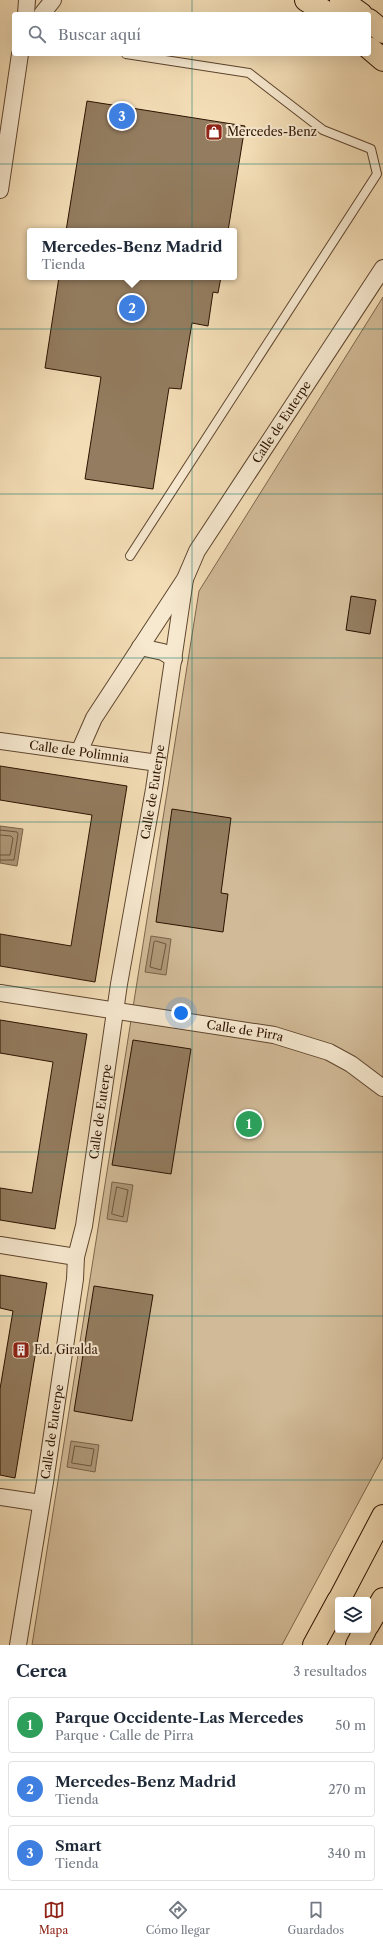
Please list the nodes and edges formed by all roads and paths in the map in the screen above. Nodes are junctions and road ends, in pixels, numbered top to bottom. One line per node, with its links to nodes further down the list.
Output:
1 (27, 0): 4 (street)
2 (306, 0): 5 (highway)
3 (341, 0): 6 (highway)
4 (26, 12)
5 (326, 12)
6 (358, 12)
7 (371, 22): 8 (highway)
8 (383, 32)
9 (371, 50): 12 (highway)
10 (20, 56): 13 (street)
11 (139, 56): 15 (lane)
12 (383, 60)
13 (0, 190)
14 (383, 268): 16 (street, Calle de Euterpe)
15 (130, 556)
16 (185, 579): 17 (street, Calle de Euterpe); 18 (street, Calle de Euterpe)
17 (140, 647): 18 (street); 20 (street, Calle de Euterpe)
18 (174, 659): 21 (street, Calle de Euterpe)
19 (0, 741): 20 (street, Calle de Polimnia)
20 (79, 752): 21 (street, Calle de Polimnia)
21 (158, 763): 23 (street, Calle de Euterpe)
22 (0, 993): 23 (street, Calle de Pirra)
23 (116, 1010): 24 (street, Calle de Pirra); 26 (street, Calle de Euterpe)
24 (383, 1088)
25 (0, 1245): 26 (street)
26 (76, 1257): 28 (street, Calle de Euterpe)
27 (0, 1497): 28 (street)
28 (40, 1503): 35 (street, Calle de Euterpe)
29 (383, 1516): 30 (highway)
30 (340, 1597)
31 (383, 1599): 33 (highway)
32 (335, 1606): 36 (highway)
33 (371, 1620)
34 (363, 1633): 37 (highway)
35 (18, 1645)
36 (314, 1645)
37 (357, 1645)

